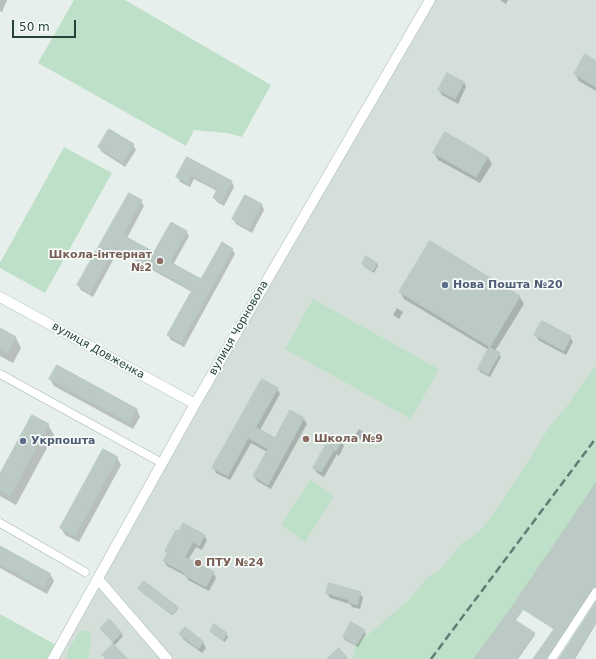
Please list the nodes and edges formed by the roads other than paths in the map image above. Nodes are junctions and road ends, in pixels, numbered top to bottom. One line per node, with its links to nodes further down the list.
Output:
1 (430, 0): 4 (street, вулиця Чорновола)
2 (0, 297): 4 (street, вулиця Довженка)
3 (0, 374): 5 (street)
4 (195, 404): 5 (street, вулиця Чорновола)
5 (162, 463): 8 (street, вулиця Чорновола)
6 (0, 524): 7 (street)
7 (85, 572)
8 (98, 579): 10 (street, вулиця Чорновола); 11 (street)
9 (596, 592): 12 (street)
10 (53, 659)
11 (167, 659)
12 (552, 659)

